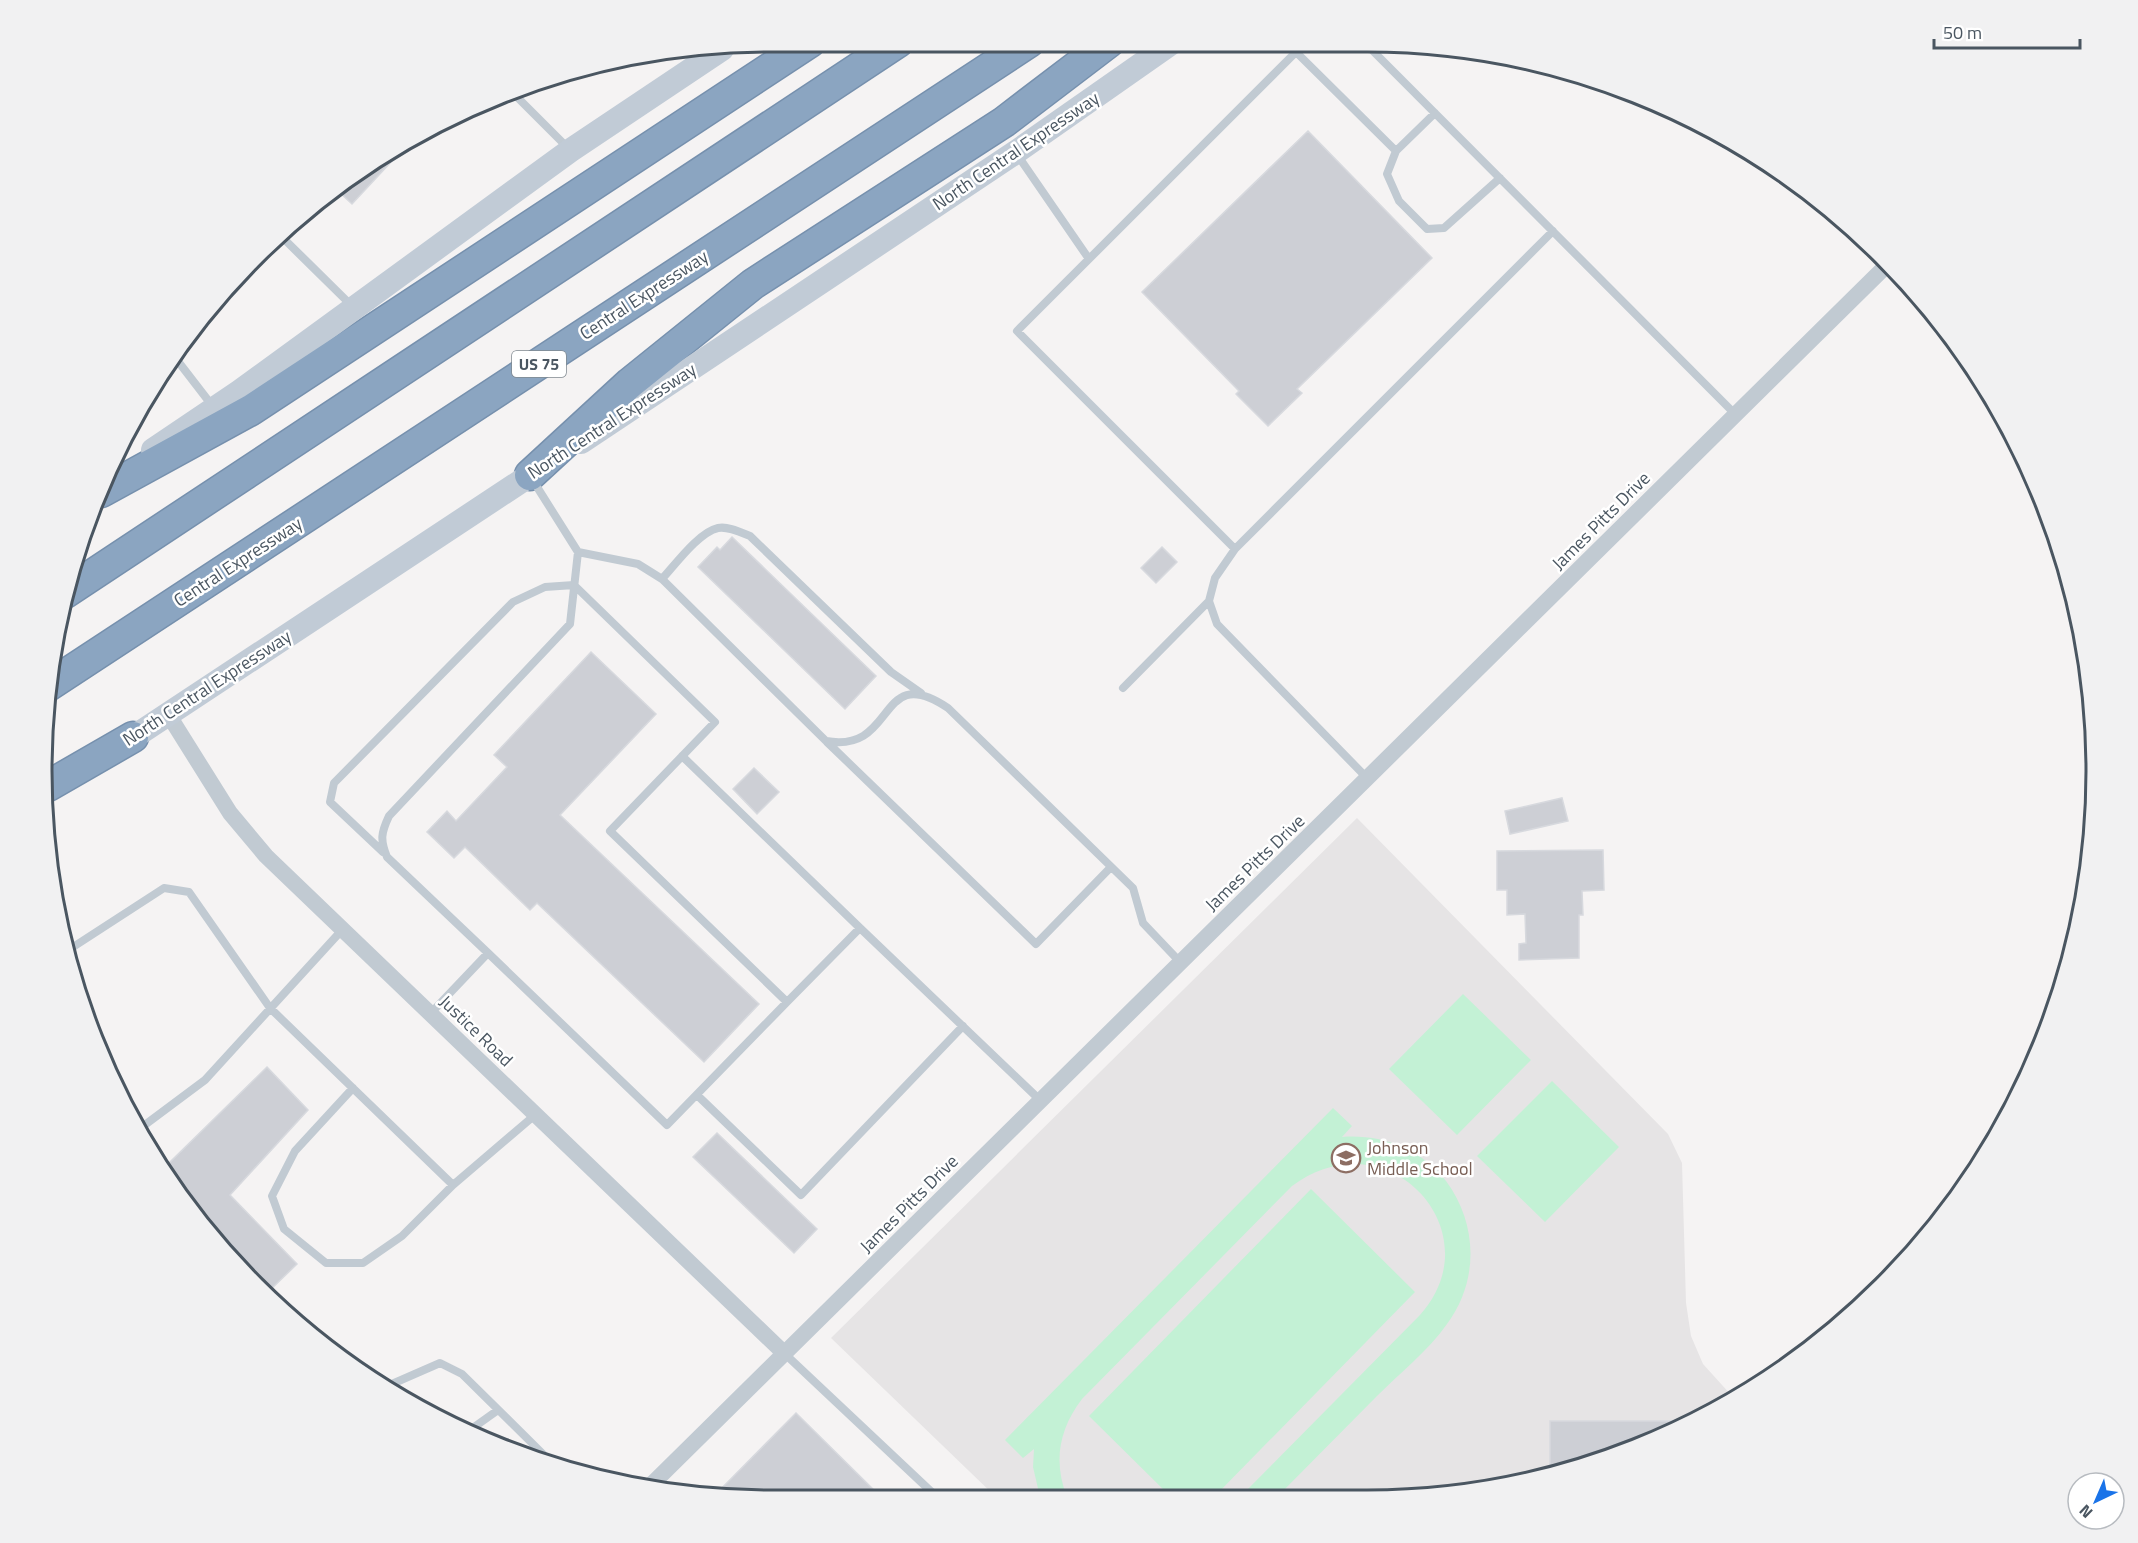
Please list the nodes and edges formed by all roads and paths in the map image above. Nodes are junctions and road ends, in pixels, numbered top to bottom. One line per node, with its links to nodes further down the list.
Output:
1 (795, 52): 25 (highway)
2 (883, 52): 29 (highway)
3 (1014, 52): 32 (highway, Central Expressway / US 75)
4 (1096, 52): 24 (highway)
5 (1159, 52): 13 (main road, North Central Expressway)
6 (1296, 52): 12 (lane); 17 (lane)
7 (1374, 52): 10 (lane)
8 (713, 55): 11 (main road)
9 (519, 98): 11 (lane)
10 (1435, 113): 12 (lane); 14 (lane)
11 (571, 150): 19 (main road)
12 (1396, 151): 14 (lane)
13 (1016, 152): 17 (lane); 24 (main road, North Central Expressway)
14 (1500, 178): 15 (lane)
15 (1553, 231): 22 (lane); 26 (lane)
16 (286, 241): 19 (lane)
17 (1089, 259): 26 (lane)
18 (1882, 270): 22 (street, James Pitts Drive)
19 (354, 308): 21 (main road)
20 (180, 364): 21 (lane)
21 (214, 408): 23 (main road)
22 (1736, 416): 39 (street, James Pitts Drive)
23 (117, 474)
24 (530, 475): 27 (lane); 35 (main road, North Central Expressway)
25 (112, 486)
26 (1235, 549): 31 (lane)
27 (578, 552): 28 (lane); 30 (lane)
28 (662, 579): 34 (lane); 37 (lane)
29 (77, 585)
30 (574, 585): 38 (lane); 42 (lane); 42 (lane)
31 (1209, 601): 33 (lane); 39 (lane)
32 (59, 679)
33 (1122, 688)
34 (921, 694): 37 (lane); 43 (lane)
35 (168, 714): 36 (main road, North Central Expressway); 45 (street, Justice Road)
36 (133, 736): 40 (highway); 41 (main road, North Central Expressway)
37 (826, 741): 43 (lane)
38 (682, 756): 44 (lane); 49 (lane)
39 (1368, 779): 48 (street, James Pitts Drive)
40 (52, 783)
41 (53, 791)
42 (387, 857): 47 (lane)
43 (1111, 867): 48 (lane)
44 (860, 928): 49 (lane); 52 (lane)
45 (342, 930): 50 (lane); 51 (street, Justice Road)
46 (74, 946): 50 (lane)
47 (488, 953): 51 (lane); 54 (lane)
48 (1181, 963): 55 (street, James Pitts Drive)
49 (787, 1002): 54 (lane)
50 (270, 1008): 53 (lane); 57 (lane)
51 (430, 1014): 56 (street, Justice Road)
52 (963, 1026): 54 (lane); 55 (lane)
53 (353, 1088): 58 (lane); 58 (lane)
54 (697, 1095)
55 (1041, 1101): 59 (street, James Pitts Drive)
56 (535, 1115): 58 (lane); 59 (street, Justice Road)
57 (145, 1124)
58 (453, 1185)
59 (785, 1354): 64 (street, James Pitts Drive); 65 (lane)
60 (395, 1383): 61 (lane)
61 (498, 1410): 62 (lane); 63 (lane)
62 (475, 1426)
63 (541, 1452)
64 (655, 1481)
65 (930, 1490)

